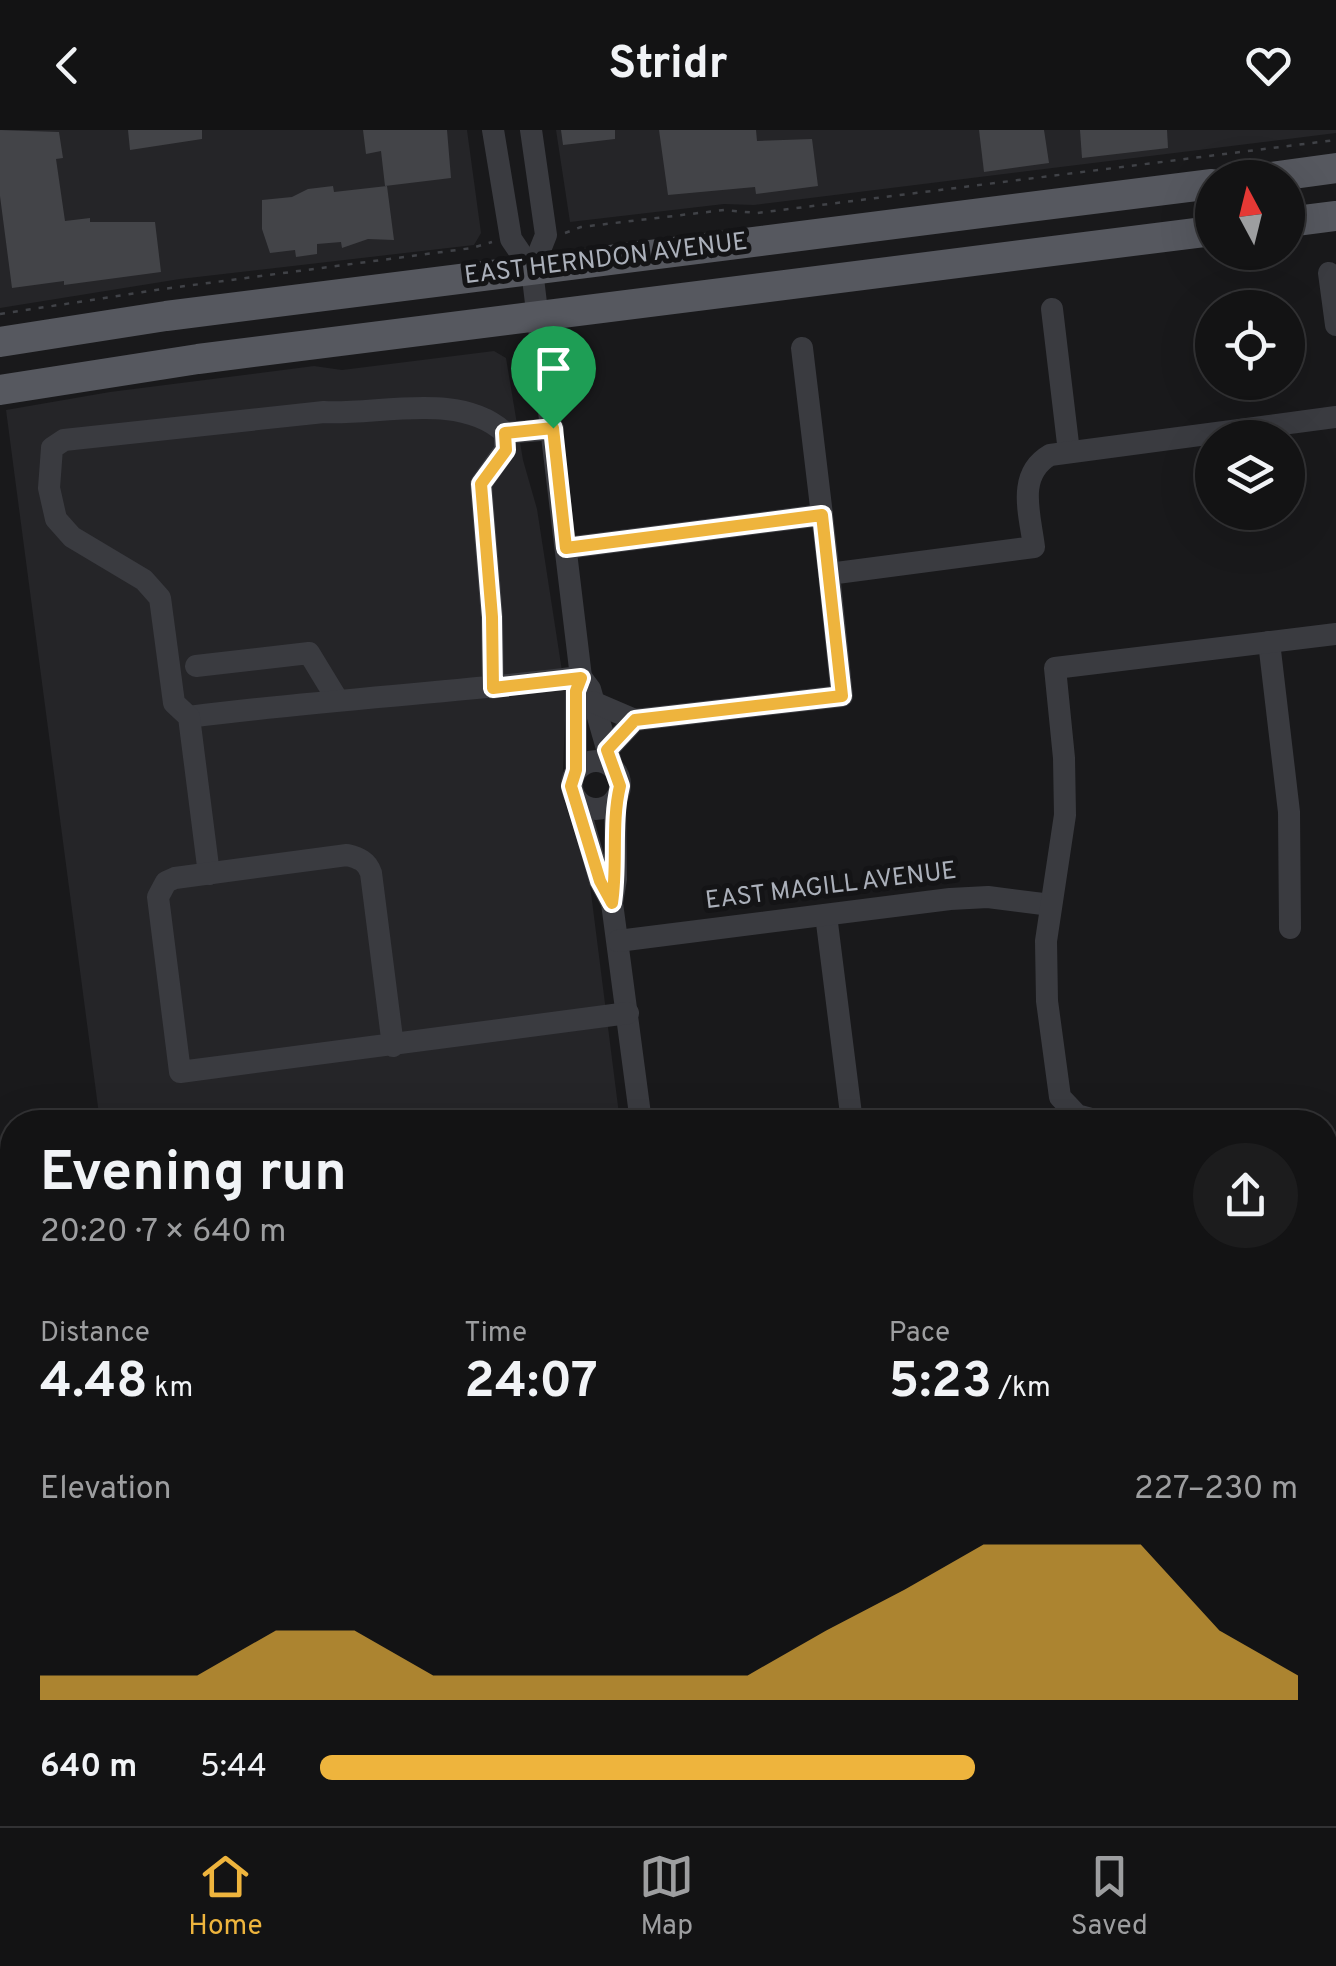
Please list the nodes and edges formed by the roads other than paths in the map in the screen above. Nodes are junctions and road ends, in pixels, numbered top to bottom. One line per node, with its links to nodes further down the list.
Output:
1 (493, 130): 9 (street)
2 (530, 130): 9 (street)
3 (1336, 168): 4 (main road)
4 (1305, 172)
5 (1195, 186): 9 (main road, EAST HERNDON AVENUE)
6 (1336, 216): 7 (main road)
7 (1305, 220)
8 (1195, 233): 12 (main road, EAST HERNDON AVENUE)
9 (532, 270): 12 (street); 14 (main road, EAST HERNDON AVENUE)
10 (1330, 274): 13 (street)
11 (1052, 309): 20 (street)
12 (539, 315): 16 (main road, EAST HERNDON AVENUE); 18 (street)
13 (1336, 325)
14 (0, 342)
15 (802, 348): 21 (street)
16 (0, 390)
17 (1336, 417): 20 (street)
18 (553, 428): 19 (street); 22 (street)
19 (505, 433): 28 (street); 31 (street)
20 (1069, 452): 23 (street)
21 (822, 515): 22 (street); 23 (street)
22 (566, 548): 27 (street)
23 (829, 574): 32 (street)
24 (1336, 634): 25 (street)
25 (1270, 642): 39 (street); 41 (street)
26 (196, 666): 29 (street)
27 (581, 678): 28 (street); 30 (street); 34 (street)
28 (493, 688): 29 (street)
29 (337, 699): 31 (street)
30 (594, 702): 32 (street); 33 (street)
31 (188, 717): 37 (street)
32 (635, 720): 33 (street)
33 (609, 758): 34 (street); 36 (street)
34 (576, 770): 35 (street)
35 (576, 800): 36 (street); 38 (street)
36 (615, 800): 38 (street)
37 (208, 874): 44 (street); 44 (street)
38 (612, 903): 42 (street)
39 (1051, 905): 40 (street, EAST MAGILL AVENUE); 47 (street)
40 (826, 915): 42 (street, EAST MAGILL AVENUE); 46 (street)
41 (1290, 928)
42 (618, 940): 43 (street)
43 (628, 1012): 44 (street); 45 (street)
44 (393, 1046)
45 (640, 1110)
46 (850, 1110)
47 (1072, 1110)

